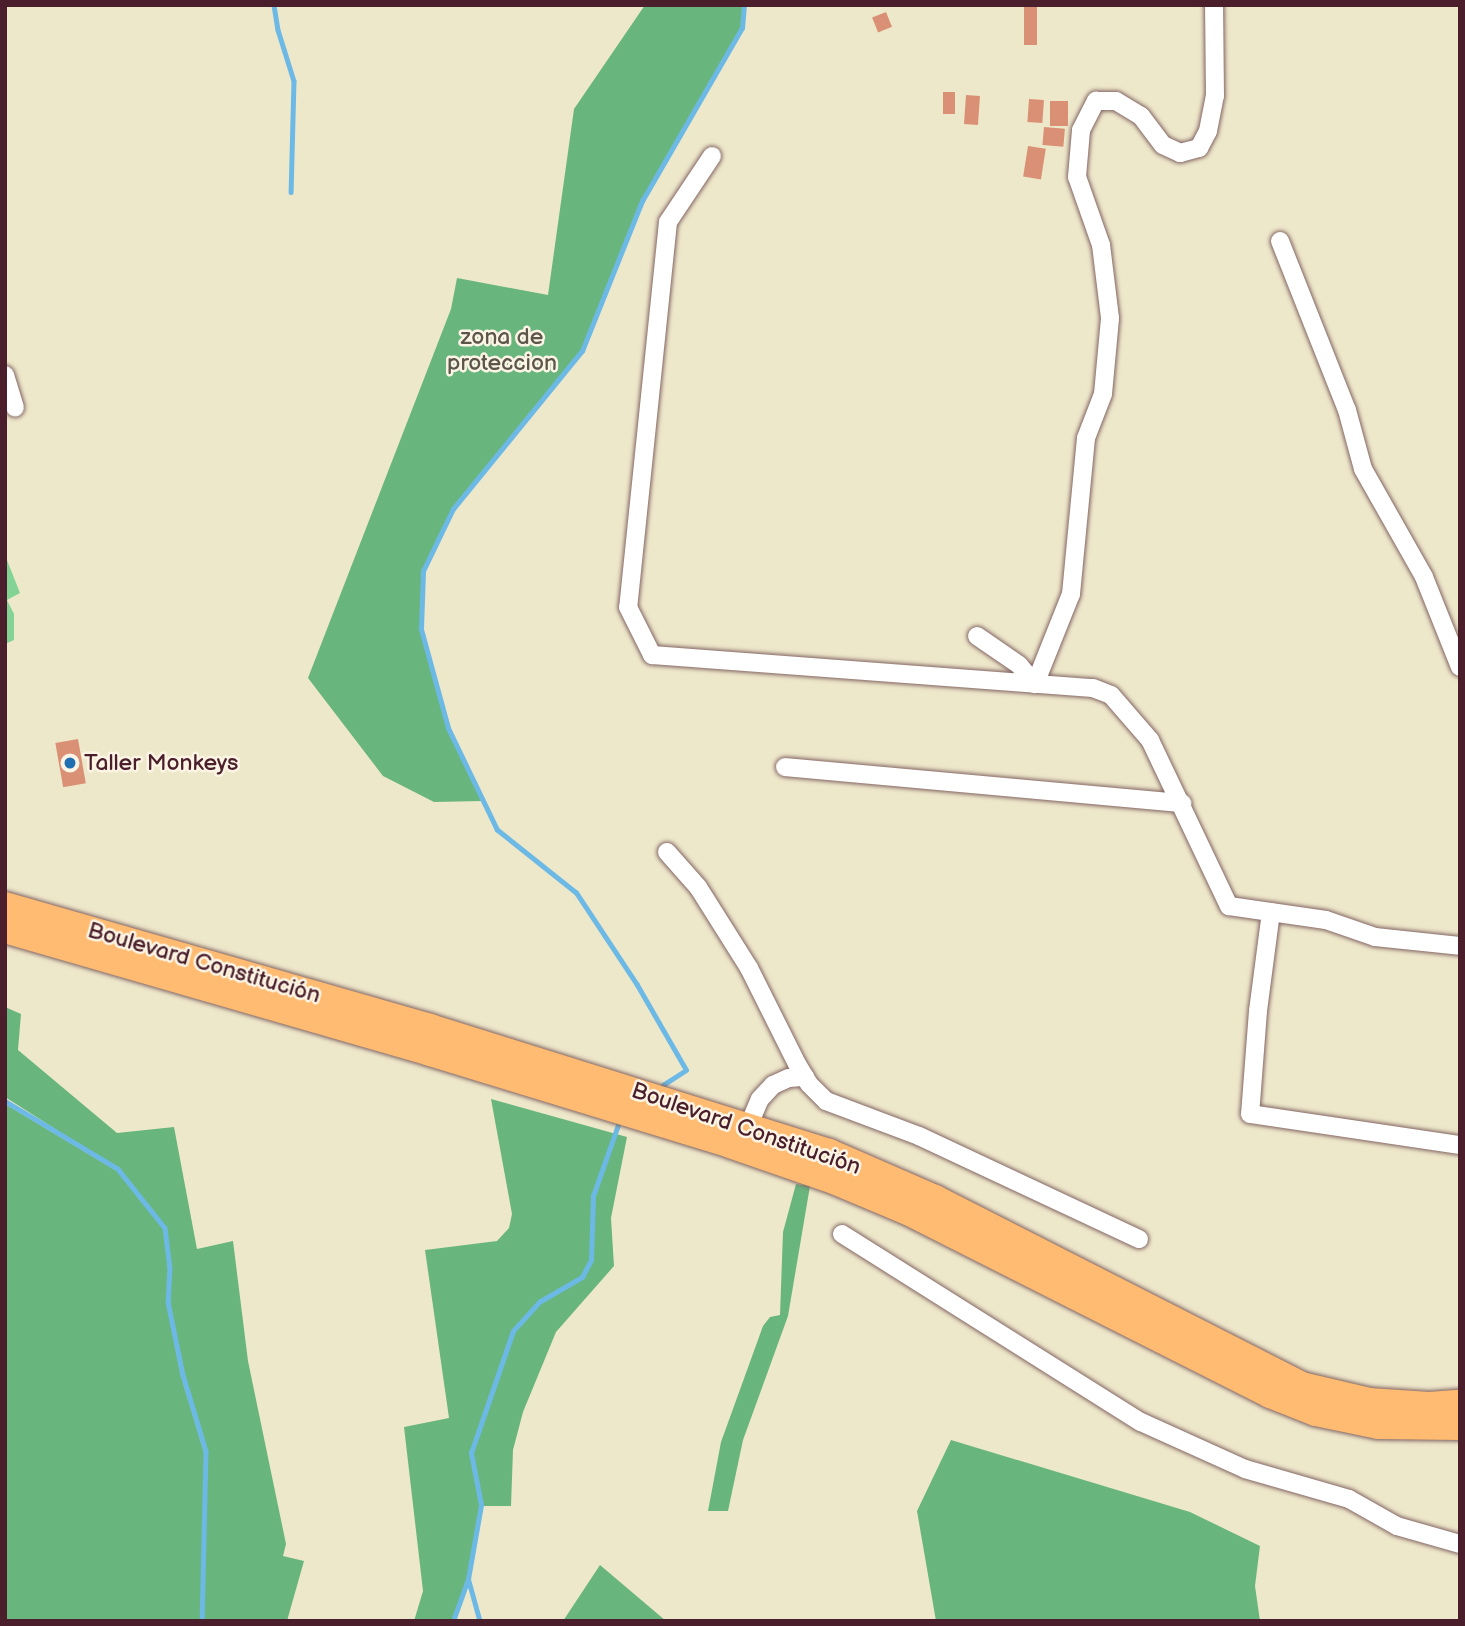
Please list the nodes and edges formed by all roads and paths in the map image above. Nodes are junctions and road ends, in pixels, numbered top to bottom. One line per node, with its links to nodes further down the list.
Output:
1 (1214, 5): 8 (street)
2 (712, 156): 8 (street)
3 (1280, 242): 7 (street)
4 (5, 375): 5 (street)
5 (15, 408)
6 (977, 636): 8 (street)
7 (1460, 667)
8 (1035, 684): 10 (street)
9 (785, 767): 10 (street)
10 (1182, 803): 13 (street)
11 (667, 852): 16 (street)
12 (5, 906): 17 (highway, Boulevard Constitución)
13 (1271, 912): 15 (street); 18 (street)
14 (5, 929): 22 (highway, Boulevard Constitución)
15 (1460, 946)
16 (805, 1077): 17 (street); 20 (street)
17 (748, 1127): 21 (highway, Boulevard Constitución)
18 (1460, 1146)
19 (842, 1234): 23 (street)
20 (1139, 1239)
21 (1460, 1404)
22 (1460, 1426)
23 (1460, 1544)

